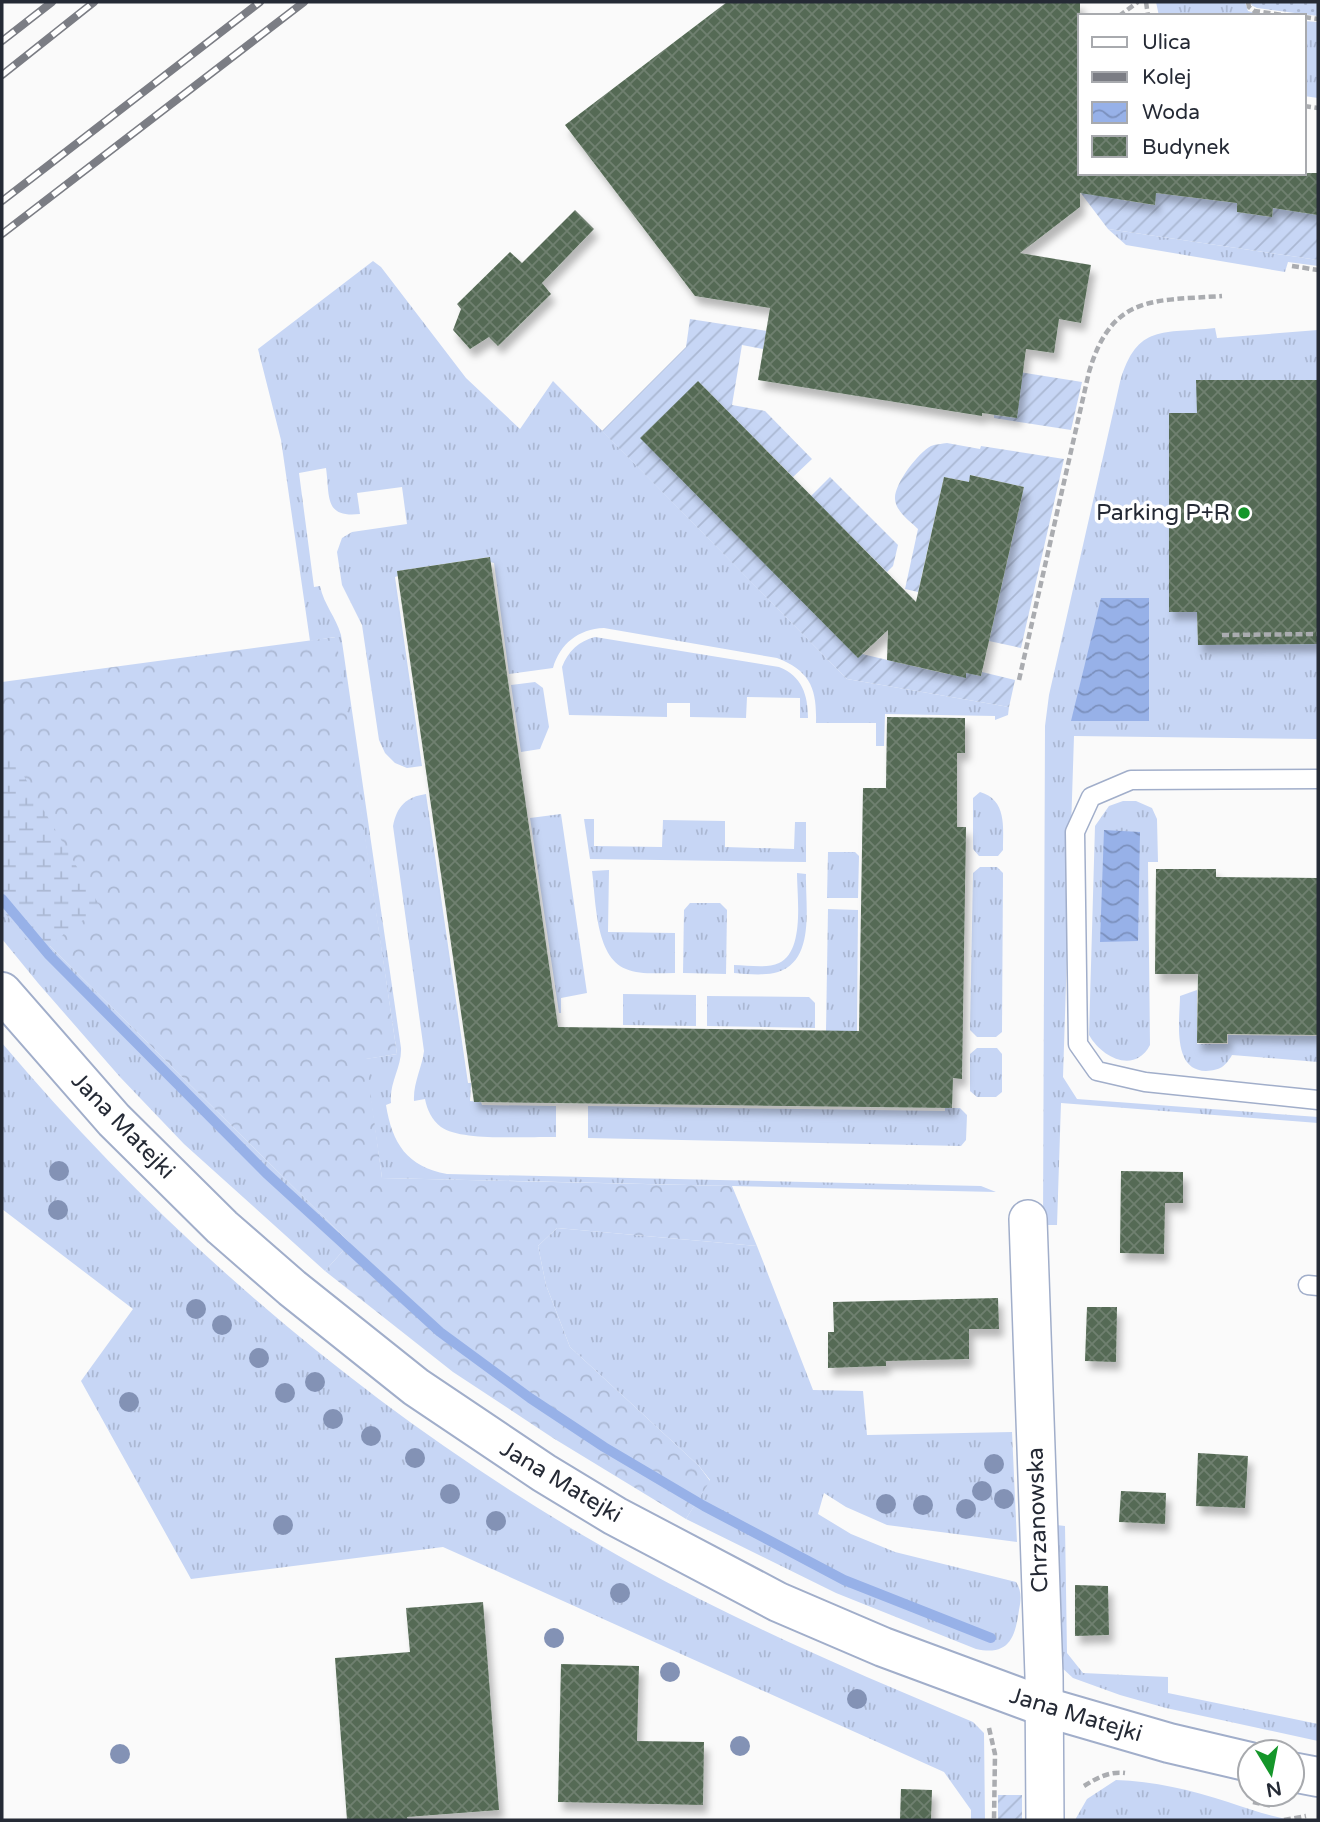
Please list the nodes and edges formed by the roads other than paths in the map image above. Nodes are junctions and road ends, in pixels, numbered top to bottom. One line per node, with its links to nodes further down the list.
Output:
1 (1318, 779): 3 (lane)
2 (2, 992): 5 (street, Jana Matejki)
3 (1318, 1101)
4 (1028, 1219): 5 (street, Chrzanowska)
5 (1045, 1707): 6 (street, Jana Matejki); 7 (street, Chrzanowska)
6 (1236, 1759)
7 (1045, 1820)

